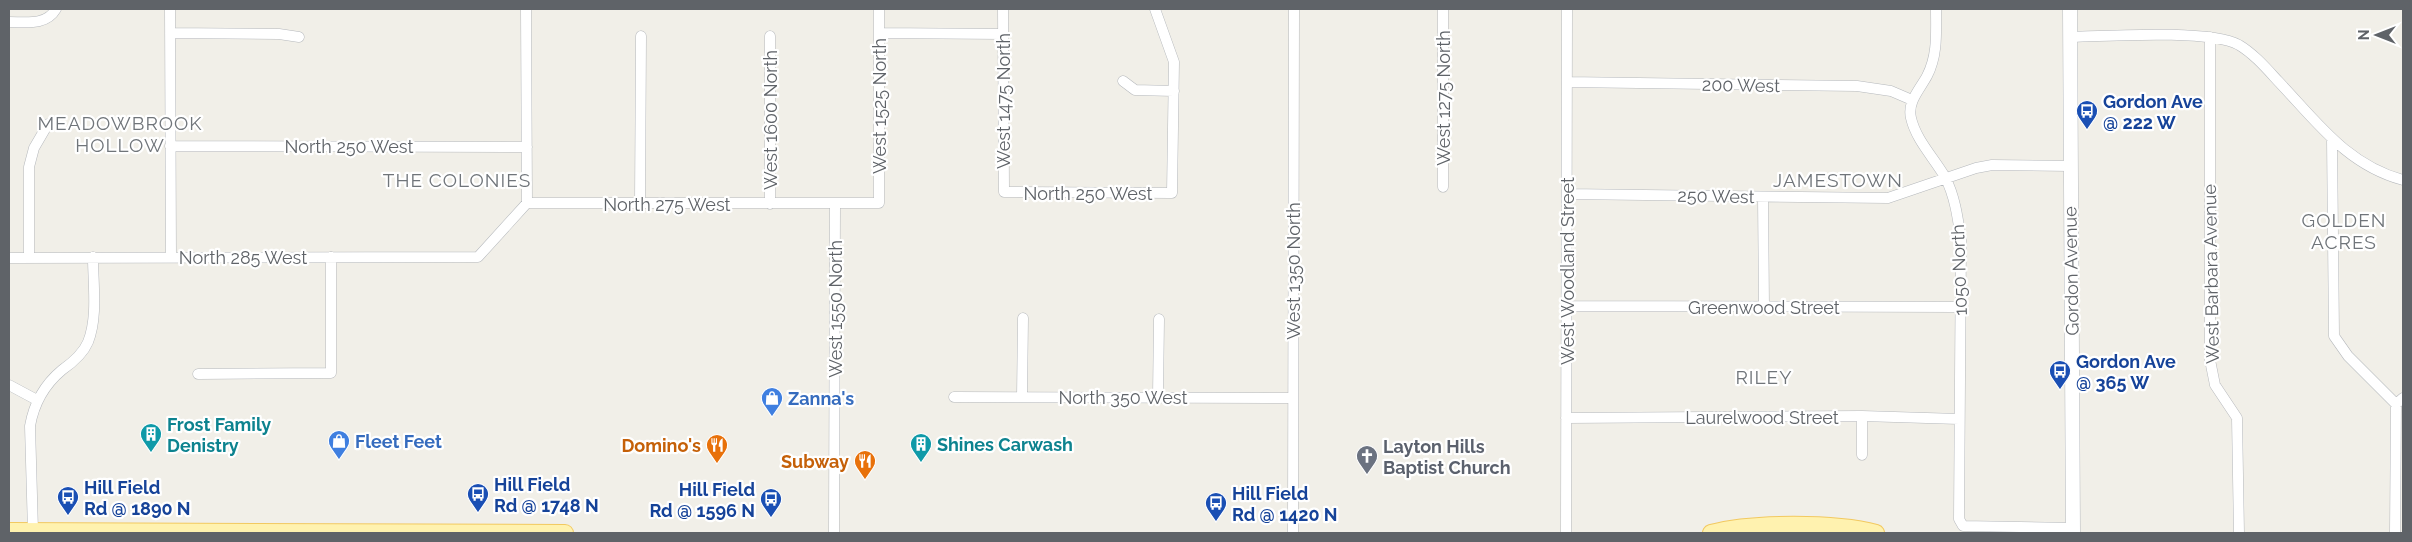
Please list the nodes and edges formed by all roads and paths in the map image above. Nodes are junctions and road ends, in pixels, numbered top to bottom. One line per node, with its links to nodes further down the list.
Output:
1 (170, 9): 13 (street)
2 (526, 9): 28 (street)
3 (879, 9): 14 (street, West 1525 North)
4 (1002, 9): 15 (street, West 1475 North)
5 (1155, 9): 23 (street)
6 (1294, 9): 56 (street, West 1350 North)
7 (1443, 9): 32 (street, West 1275 North)
8 (1568, 9): 22 (street, West Woodland Street)
9 (1936, 9): 24 (street)
10 (2070, 9): 19 (main road, Gordon Avenue)
11 (53, 13): 12 (street)
12 (9, 22)
13 (170, 33): 18 (street); 27 (street)
14 (879, 33): 15 (street); 38 (street, West 1525 North)
15 (1003, 34): 33 (street, West 1475 North)
16 (641, 36): 37 (street)
17 (770, 36): 39 (street, West 1600 North)
18 (299, 37)
19 (2070, 37): 20 (street); 29 (main road, Gordon Avenue)
20 (2210, 37): 26 (street); 72 (street, West Barbara Avenue)
21 (1123, 81): 23 (street)
22 (1567, 82): 24 (street, 200 West); 34 (street, West Woodland Street)
23 (1174, 91): 33 (street, North 250 West)
24 (1912, 100): 30 (street, 1050 North)
25 (48, 124): 44 (street)
26 (2332, 139): 31 (street); 58 (street)
27 (170, 146): 28 (street, North 250 West); 41 (street)
28 (527, 147): 36 (street)
29 (2070, 166): 30 (street, 250 West); 65 (main road, Gordon Avenue)
30 (1946, 179): 35 (street, 250 West); 48 (street, 1050 North)
31 (2403, 180)
32 (1443, 187)
33 (1004, 192)
34 (1567, 194): 35 (street, 250 West); 46 (street, West Woodland Street)
35 (1763, 197): 47 (street)
36 (527, 203): 37 (street, North 275 West); 42 (street, North 285 West)
37 (640, 203): 39 (street, North 275 West)
38 (879, 203): 40 (street, North 275 West)
39 (770, 204): 40 (street, North 275 West)
40 (835, 204): 67 (street, West 1550 North)
41 (171, 257): 42 (street, North 285 West); 45 (street, North 285 West)
42 (331, 257): 51 (street)
43 (9, 258): 44 (street, North 285 West)
44 (29, 258): 45 (street, North 285 West)
45 (93, 258): 57 (street)
46 (1567, 306): 47 (street, Greenwood Street); 60 (street, West Woodland Street)
47 (1764, 307): 48 (street, Greenwood Street)
48 (1960, 307): 61 (street, 1050 North)
49 (1022, 318): 55 (street)
50 (1159, 319): 53 (street)
51 (198, 374)
52 (9, 386): 57 (street)
53 (1158, 396): 55 (street, North 350 West); 56 (street, North 350 West)
54 (954, 397): 55 (street, North 350 West)
55 (1022, 397)
56 (1292, 398): 68 (street, West 1350 North)
57 (37, 400): 64 (street)
58 (2400, 401): 73 (street)
59 (1862, 416): 60 (street, Laurelwood Street); 61 (street, Laurelwood Street); 62 (street)
60 (1566, 418): 69 (street, West Woodland Street)
61 (1959, 419): 65 (street, 1050 North)
62 (1862, 455)
63 (9, 531): 64 (main road)
64 (33, 531): 66 (main road)
65 (2073, 531)
66 (565, 533)
67 (834, 533)
68 (1293, 533)
69 (1566, 533)
70 (1711, 533): 71 (main road)
71 (1876, 533)
72 (2239, 533)
73 (2395, 533)

